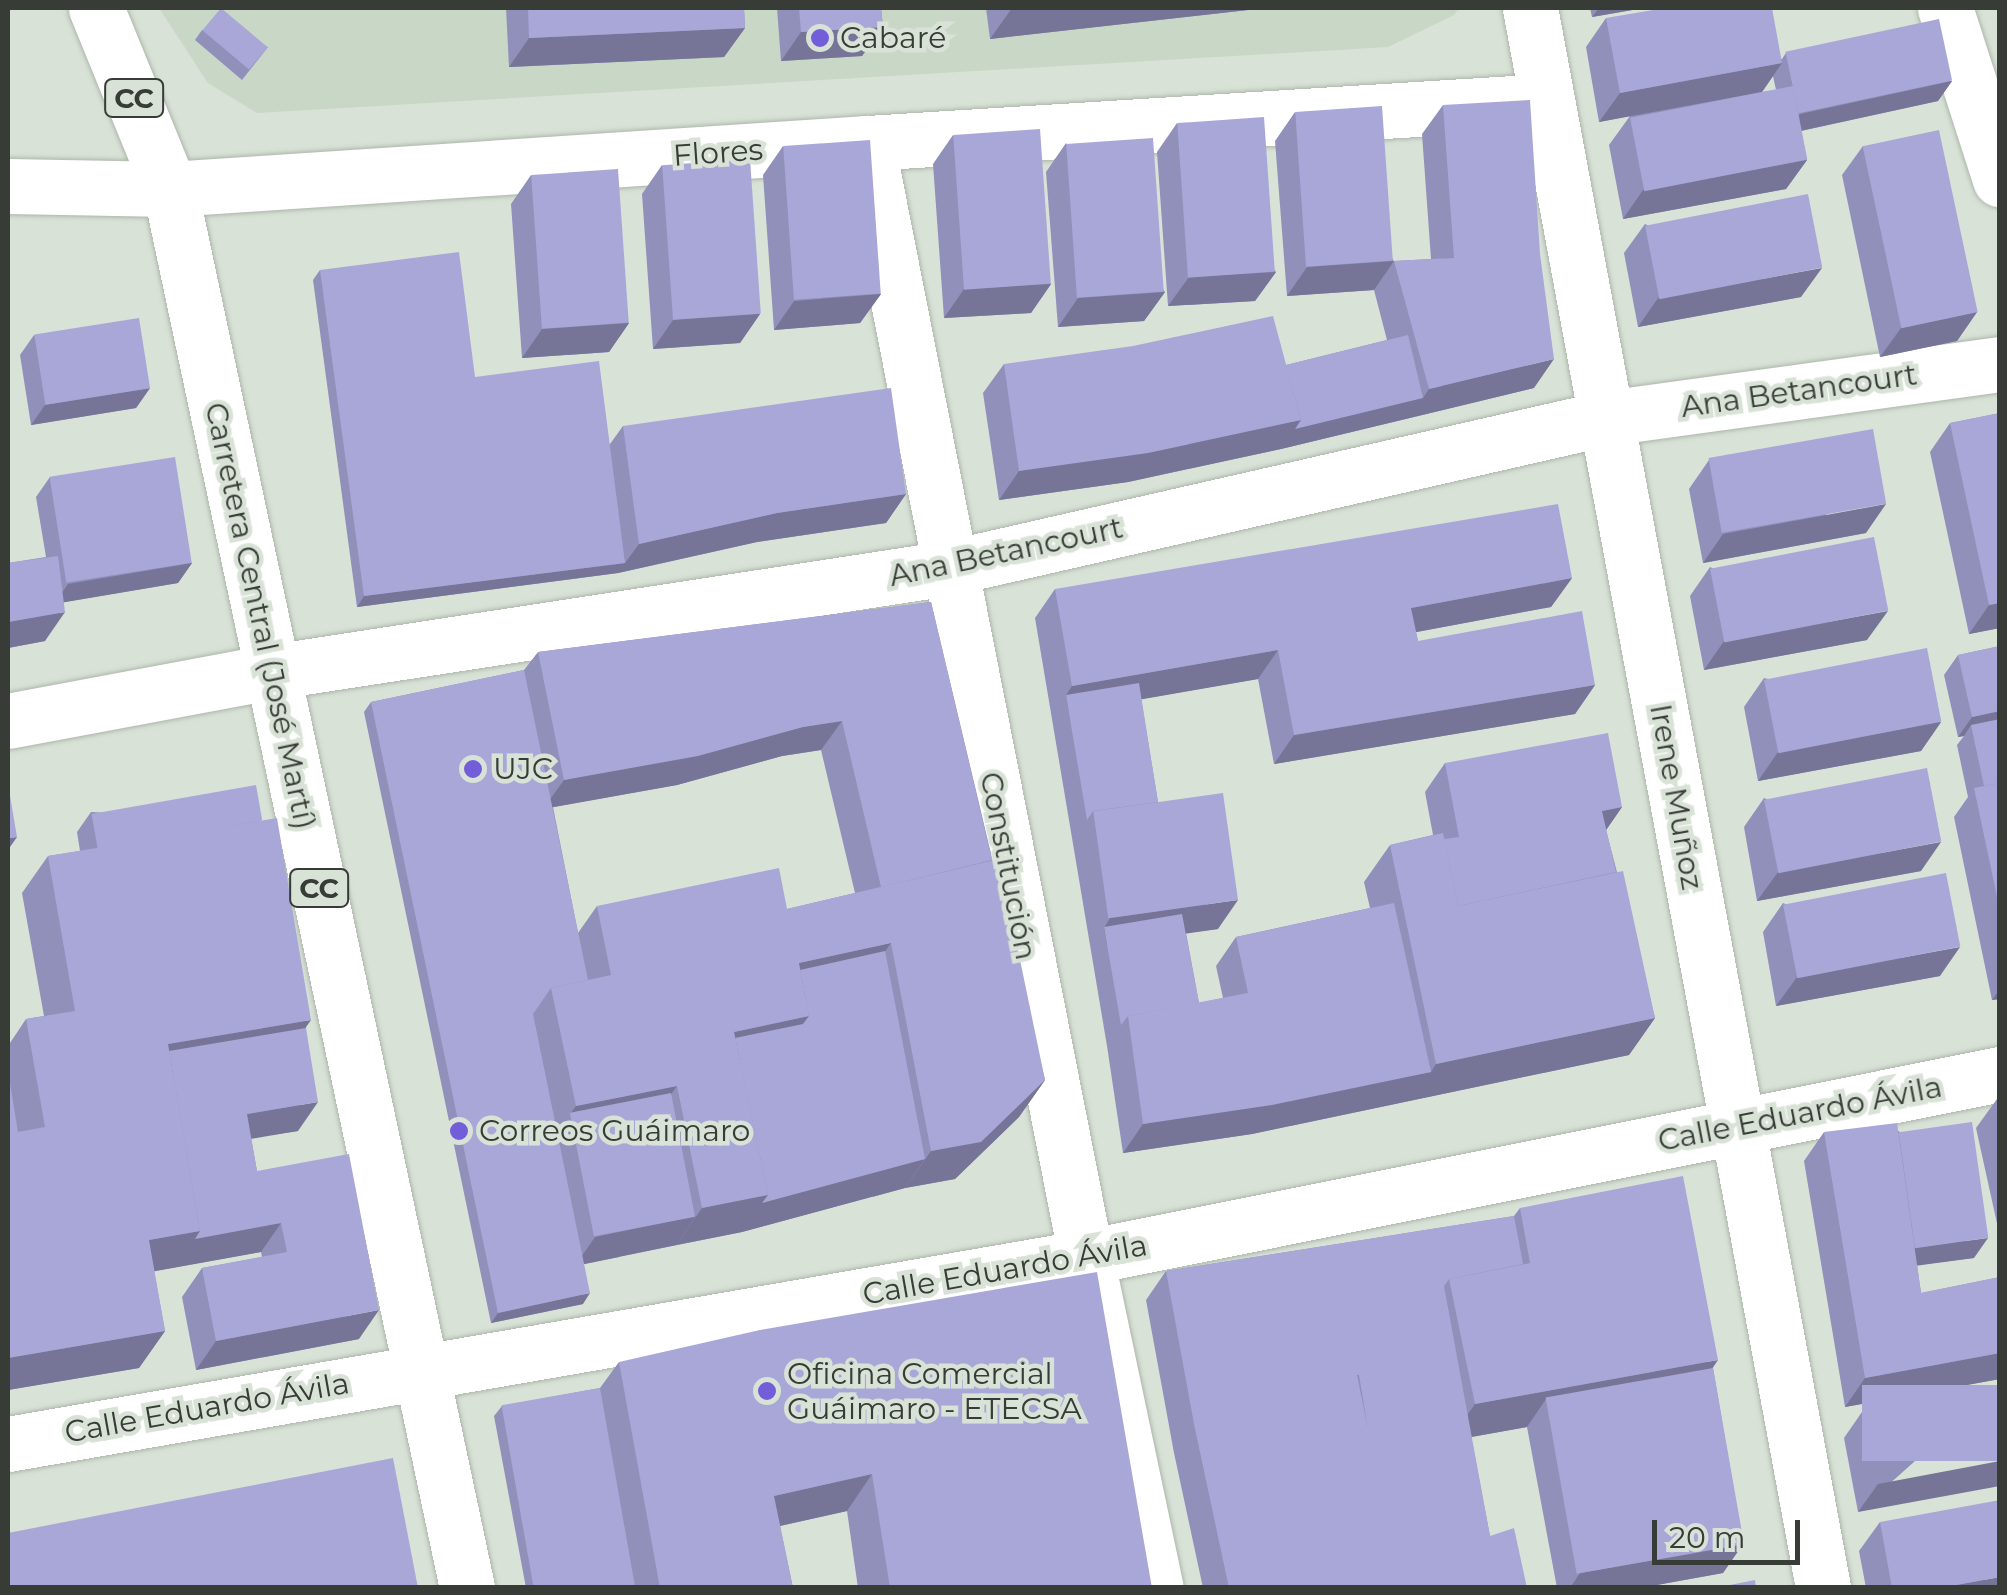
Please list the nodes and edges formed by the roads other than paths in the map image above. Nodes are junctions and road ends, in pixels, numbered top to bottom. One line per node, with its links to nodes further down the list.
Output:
1 (96, 8): 8 (main road, Carretera Central (José Martí) / CC)
2 (1530, 8): 4 (main road, Irene Muñoz)
3 (1945, 8): 6 (main road)
4 (1547, 101): 5 (main road, Flores); 10 (main road, Irene Muñoz)
5 (867, 143): 8 (main road, Flores); 11 (main road, Constitución)
6 (2000, 178)
7 (8, 186): 8 (main road, Flores)
8 (170, 189): 12 (main road, Carretera Central (José Martí) / CC)
9 (2000, 364): 10 (main road, Ana Betancourt)
10 (1606, 418): 11 (main road, Ana Betancourt); 15 (main road, Irene Muñoz)
11 (948, 568): 12 (main road, Ana Betancourt); 16 (main road, Constitución)
12 (272, 672): 13 (main road, Ana Betancourt); 17 (main road, Carretera Central (José Martí) / CC)
13 (8, 721)
14 (2000, 1074): 15 (main road, Calle Eduardo Ávila)
15 (1738, 1126): 16 (main road, Calle Eduardo Ávila); 21 (main road, Irene Muñoz)
16 (1086, 1257): 17 (main road, Calle Eduardo Ávila); 20 (main road, Constitución)
17 (424, 1370): 18 (main road, Calle Eduardo Ávila); 19 (main road, Carretera Central (José Martí) / CC)
18 (8, 1444)
19 (467, 1588)
20 (1156, 1588)
21 (1823, 1588)

